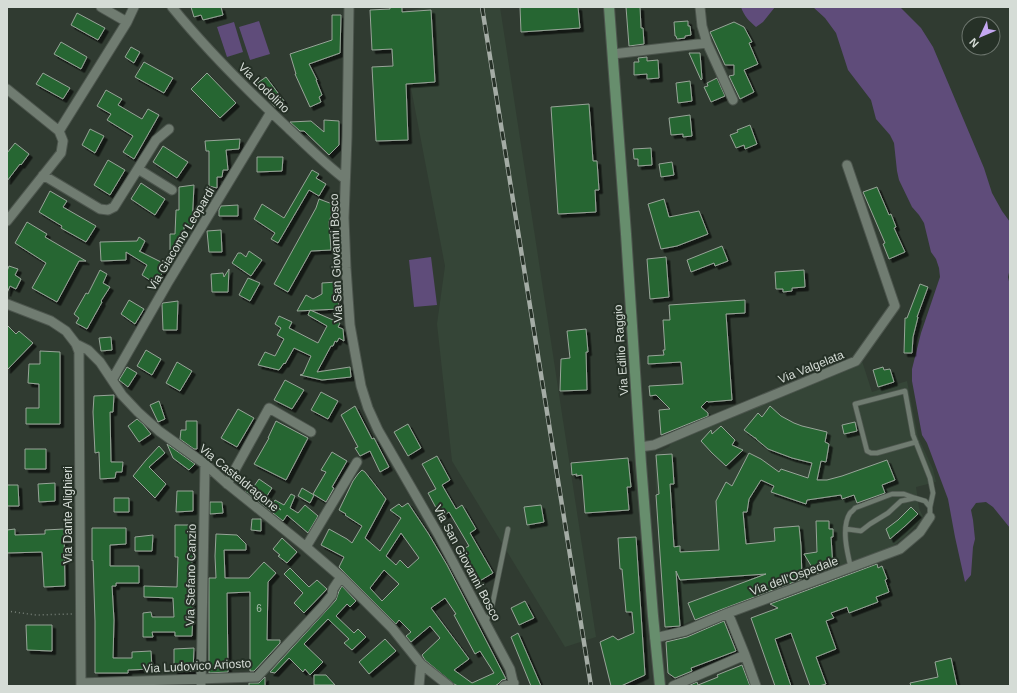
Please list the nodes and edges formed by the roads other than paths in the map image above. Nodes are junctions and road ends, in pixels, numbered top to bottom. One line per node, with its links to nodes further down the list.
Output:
1 (101, 7): 7 (street)
2 (134, 7): 7 (street)
3 (172, 7): 12 (street, Via Lodolino)
4 (349, 7): 18 (street, Via San Giovanni Bosco)
5 (700, 7): 8 (street)
6 (609, 9): 9 (main road, Via Edilio Raggio)
7 (127, 22): 14 (street)
8 (707, 43): 9 (street); 11 (street)
9 (613, 54): 26 (main road, Via Edilio Raggio)
10 (7, 89): 14 (street)
11 (733, 100)
12 (271, 112): 18 (street, Via Lodolino); 23 (street, Via Giacomo Leopardi)
13 (169, 129): 16 (street)
14 (59, 131): 17 (street)
15 (847, 165): 26 (street, Via Valgelata)
16 (138, 169): 17 (street); 19 (street)
17 (43, 175): 20 (street)
18 (345, 179): 39 (street, Via San Giovanni Bosco)
19 (172, 190)
20 (7, 221)
21 (7, 304): 22 (street, Via Casteldragone)
22 (76, 344): 23 (street, Via Casteldragone); 44 (street, Via Dante Alighieri)
23 (112, 380): 28 (street, Via Casteldragone)
24 (311, 432): 29 (street)
25 (916, 442): 25 (lane); 31 (lane)
26 (640, 447): 40 (main road, Via Edilio Raggio)
27 (357, 462): 35 (street)
28 (205, 464): 29 (street, Via Casteldragone); 43 (street, Via Stefano Canzio)
29 (227, 484): 35 (street, Via Casteldragone)
30 (915, 498): 31 (lane); 34 (lane); 34 (lane)
31 (930, 507): 32 (lane)
32 (930, 517): 36 (street, Via dell'Ospedale)
33 (508, 529): 39 (lane)
34 (846, 529): 36 (lane)
35 (306, 547): 37 (street, Via Casteldragone)
36 (850, 568): 38 (street, Via dell'Ospedale)
37 (341, 578): 42 (street, Via Casteldragone); 43 (street, Via Ludovico Ariosto)
38 (728, 613): 40 (street, Via dell'Ospedale); 41 (street)
39 (485, 623): 45 (street, Via San Giovanni Bosco)
40 (655, 638): 49 (main road, Via Edilio Raggio)
41 (745, 655): 50 (street); 51 (street)
42 (421, 664): 46 (street); 47 (street, Via Casteldragone)
43 (201, 682): 44 (street, Via Ludovico Ariosto)
44 (81, 684)
45 (514, 684): 48 (street)
46 (419, 686)
47 (449, 686)
48 (504, 686)
49 (660, 686)
50 (672, 686)
51 (756, 686)

